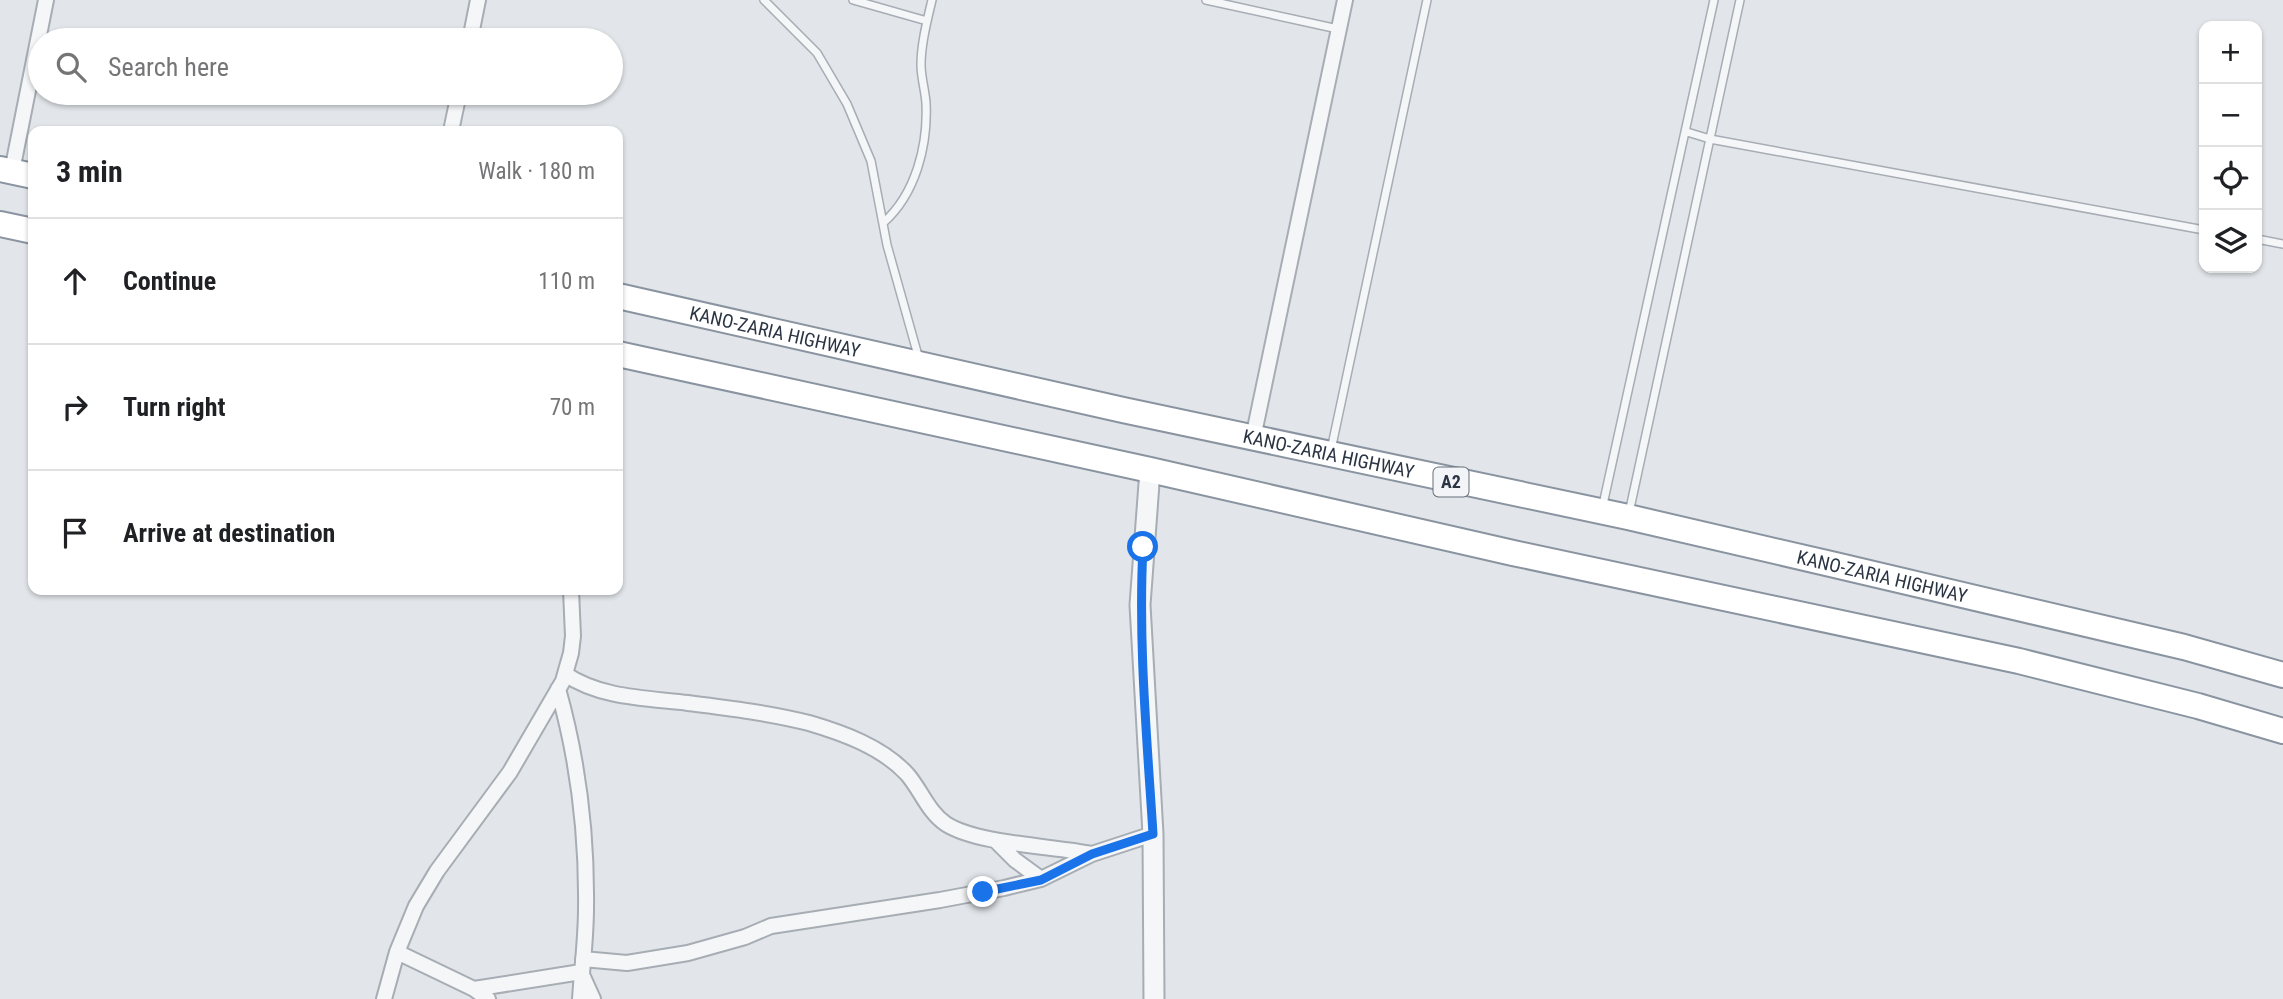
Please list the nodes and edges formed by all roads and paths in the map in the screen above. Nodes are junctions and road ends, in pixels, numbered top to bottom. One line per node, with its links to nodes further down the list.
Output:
1 (46, 0): 14 (street)
2 (478, 0): 15 (street)
3 (764, 0): 23 (lane)
4 (853, 0): 13 (lane)
5 (932, 0): 13 (lane)
6 (1206, 0): 12 (lane)
7 (1253, 0): 12 (lane)
8 (1345, 0): 16 (street)
9 (1427, 0): 33 (lane)
10 (1714, 0): 20 (lane)
11 (1740, 0): 21 (lane)
12 (1251, 10): 16 (lane)
13 (927, 21): 23 (lane)
14 (41, 28)
15 (472, 28)
16 (1339, 29): 32 (street)
17 (28, 100): 22 (street)
18 (456, 105): 19 (street)
19 (452, 126)
20 (1687, 132): 21 (lane); 35 (lane)
21 (1710, 139): 25 (lane); 36 (lane)
22 (15, 172)
23 (883, 223): 31 (lane)
24 (0, 224): 26 (highway)
25 (2199, 229)
26 (28, 230)
27 (2262, 240): 28 (lane)
28 (2283, 244)
29 (623, 297): 31 (highway, KANO-ZARIA HIGHWAY / A2)
30 (623, 355): 34 (highway)
31 (920, 363): 32 (highway, KANO-ZARIA HIGHWAY / A2)
32 (1253, 438): 33 (highway, KANO-ZARIA HIGHWAY / A2)
33 (1330, 455): 35 (highway, KANO-ZARIA HIGHWAY / A2)
34 (1150, 470): 41 (highway); 42 (street)
35 (1601, 512): 36 (highway, KANO-ZARIA HIGHWAY / A2)
36 (1628, 517): 39 (highway, KANO-ZARIA HIGHWAY / A2)
37 (571, 595): 38 (street)
38 (565, 674): 40 (street); 43 (street)
39 (2283, 675)
40 (558, 689): 46 (street); 47 (street)
41 (2283, 731)
42 (1153, 834): 44 (street); 53 (street)
43 (995, 840): 44 (street); 45 (street)
44 (1092, 854): 45 (street)
45 (1041, 880): 47 (street)
46 (397, 952): 48 (street); 49 (street)
47 (582, 966): 48 (street); 51 (street); 52 (street)
48 (474, 989): 50 (street)
49 (384, 999)
50 (488, 999)
51 (580, 999)
52 (593, 999)
53 (1154, 999)

